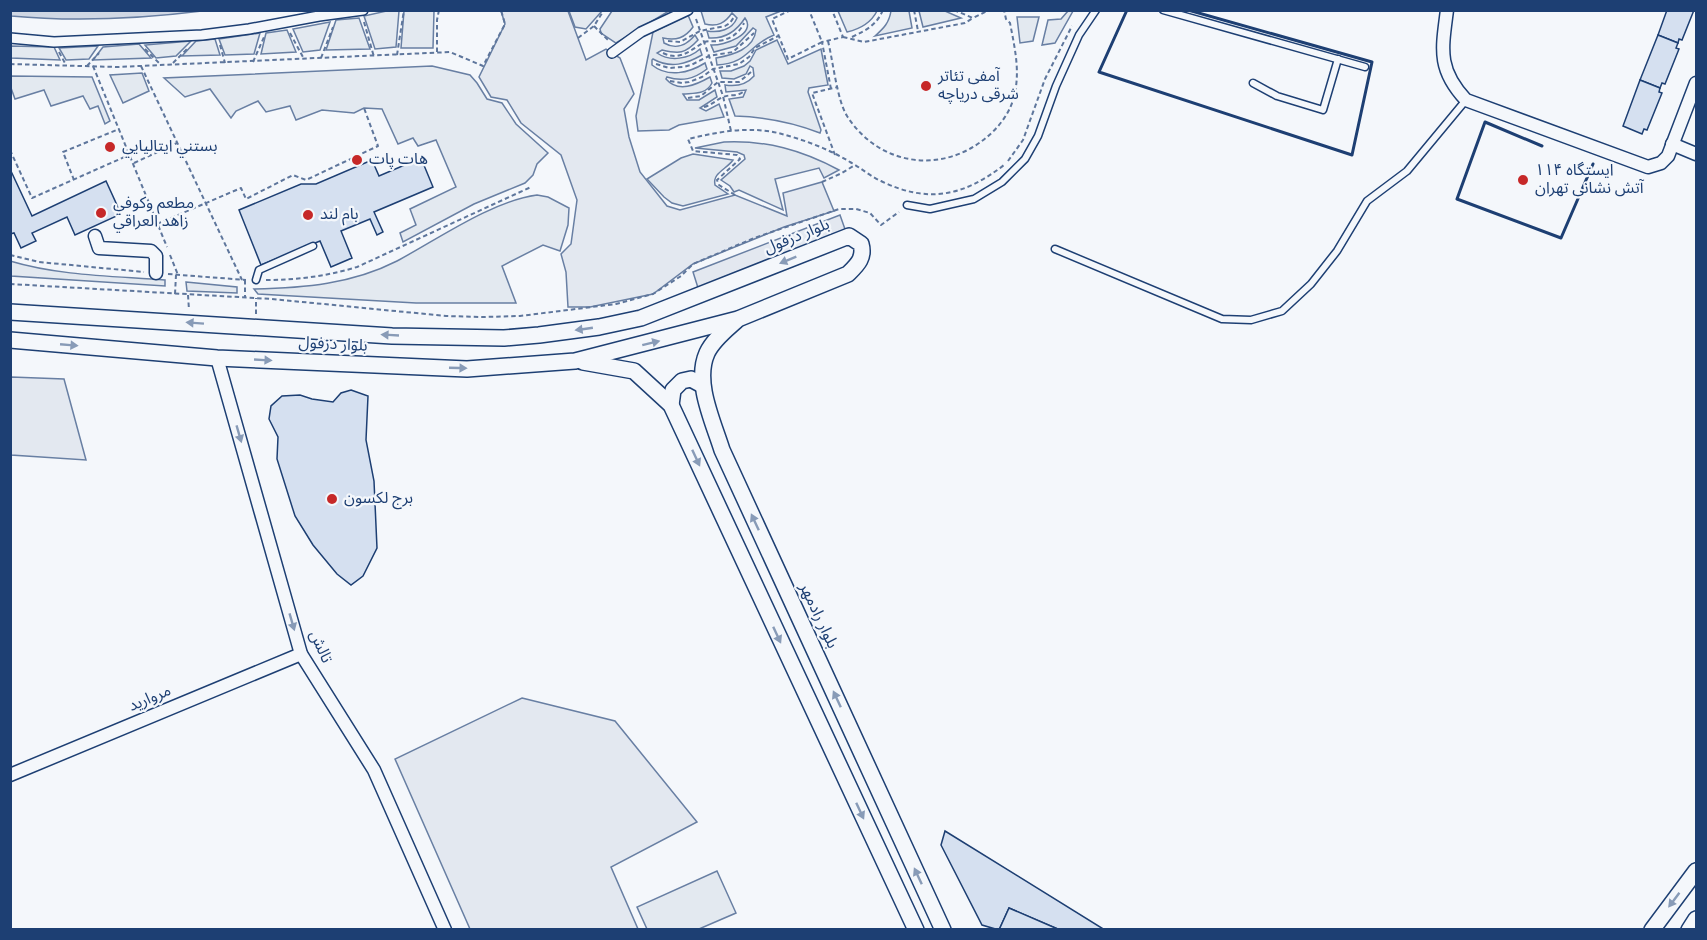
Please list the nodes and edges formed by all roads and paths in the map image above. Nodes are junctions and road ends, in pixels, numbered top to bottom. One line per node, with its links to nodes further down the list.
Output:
1 (404, 10): 45 (path)
2 (439, 10): 44 (path)
3 (501, 10): 44 (path)
4 (604, 10): 26 (path)
5 (688, 10): 42 (street)
6 (693, 10): 27 (path)
7 (791, 10): 32 (path)
8 (809, 10): 41 (path)
9 (832, 10): 33 (path)
10 (882, 10): 36 (path)
11 (914, 10): 28 (path)
12 (954, 10): 21 (path)
13 (991, 10): 21 (path)
14 (1004, 10): 66 (path)
15 (1095, 10): 88 (lane)
16 (1163, 10): 50 (lane)
17 (1447, 10): 71 (street)
18 (362, 11): 19 (street); 47 (path)
19 (338, 13): 23 (street); 48 (path)
20 (734, 16): 27 (path)
21 (973, 18): 28 (path)
22 (1077, 19): 83 (path)
23 (285, 22): 25 (street); 49 (path)
24 (744, 23): 40 (path)
25 (268, 26): 29 (street); 51 (path)
26 (594, 26): 35 (path); 42 (path)
27 (700, 31): 38 (path); 40 (path)
28 (918, 32): 36 (path)
29 (216, 33): 31 (street); 53 (path)
30 (754, 33): 46 (path)
31 (202, 35): 37 (street); 52 (path)
32 (778, 36): 41 (path); 60 (path)
33 (843, 37): 36 (path); 39 (path)
34 (10, 38): 37 (street)
35 (578, 38)
36 (851, 38)
37 (136, 39): 55 (path)
38 (668, 41)
39 (828, 41): 41 (path); 66 (path)
40 (704, 42): 43 (path); 46 (path)
41 (822, 42): 67 (path)
42 (615, 51)
43 (663, 52)
44 (437, 53): 45 (path)
45 (397, 55): 47 (path)
46 (709, 56): 56 (path); 60 (path)
47 (374, 57): 48 (path)
48 (321, 58): 49 (path)
49 (304, 59): 51 (path)
50 (1338, 59): 59 (lane); 64 (lane)
51 (254, 62): 53 (path)
52 (173, 63): 53 (path); 55 (path)
53 (225, 63)
54 (10, 64): 58 (path)
55 (160, 64): 57 (path)
56 (656, 64)
57 (141, 65): 58 (path); 76 (path)
58 (93, 66): 74 (path)
59 (1365, 67)
60 (713, 69): 62 (path); 63 (path)
61 (751, 72): 63 (path)
62 (670, 81)
63 (718, 82): 69 (path); 70 (path)
64 (1253, 82)
65 (1696, 83): 77 (street)
66 (838, 87): 67 (path)
67 (831, 89): 79 (path)
68 (743, 92): 69 (path)
69 (723, 96): 72 (path); 75 (path)
70 (688, 98)
71 (1466, 100): 77 (street); 92 (lane)
72 (704, 107)
73 (364, 108): 87 (path)
74 (118, 129): 81 (path); 84 (path)
75 (731, 131): 79 (path); 86 (path)
76 (177, 143): 82 (path); 87 (path)
77 (1672, 144): 80 (street)
78 (10, 150): 84 (path)
79 (835, 154): 83 (path)
80 (1696, 154)
81 (129, 155): 82 (path); 84 (path)
82 (133, 164): 89 (path)
83 (855, 165): 85 (path)
84 (74, 180)
85 (822, 182)
86 (735, 195)
87 (206, 204): 89 (path); 97 (path)
88 (907, 205): 97 (path)
89 (157, 224): 96 (path)
90 (95, 236): 93 (street)
91 (313, 246): 94 (lane)
92 (1055, 249)
93 (156, 273)
94 (256, 280)
95 (10, 284): 96 (path)
96 (175, 294): 97 (path)
97 (245, 298)
98 (10, 312): 99 (street, بلوار دزفول, one-way to 98)
99 (738, 319): 102 (street, بلوار دزفول, one-way to 99); 103 (street, بلوار رادمهر)
100 (10, 340): 101 (street, بلوار دزفول, one-way to 101)
101 (218, 358): 102 (street, بلوار دزفول, one-way to 102); 105 (street, تالش, one-way to 105)
102 (575, 361): 104 (street)
103 (702, 385): 104 (street); 111 (street, بلوار رادمهر, one-way to 103)
104 (671, 405): 110 (street, one-way to 110)
105 (302, 654): 106 (street, مروارید); 109 (street, تالش)
106 (10, 775)
107 (1696, 871): 112 (street, one-way to 112)
108 (1696, 920): 113 (street)
109 (445, 930)
110 (916, 930)
111 (943, 930)
112 (1652, 930)
113 (1689, 930)

